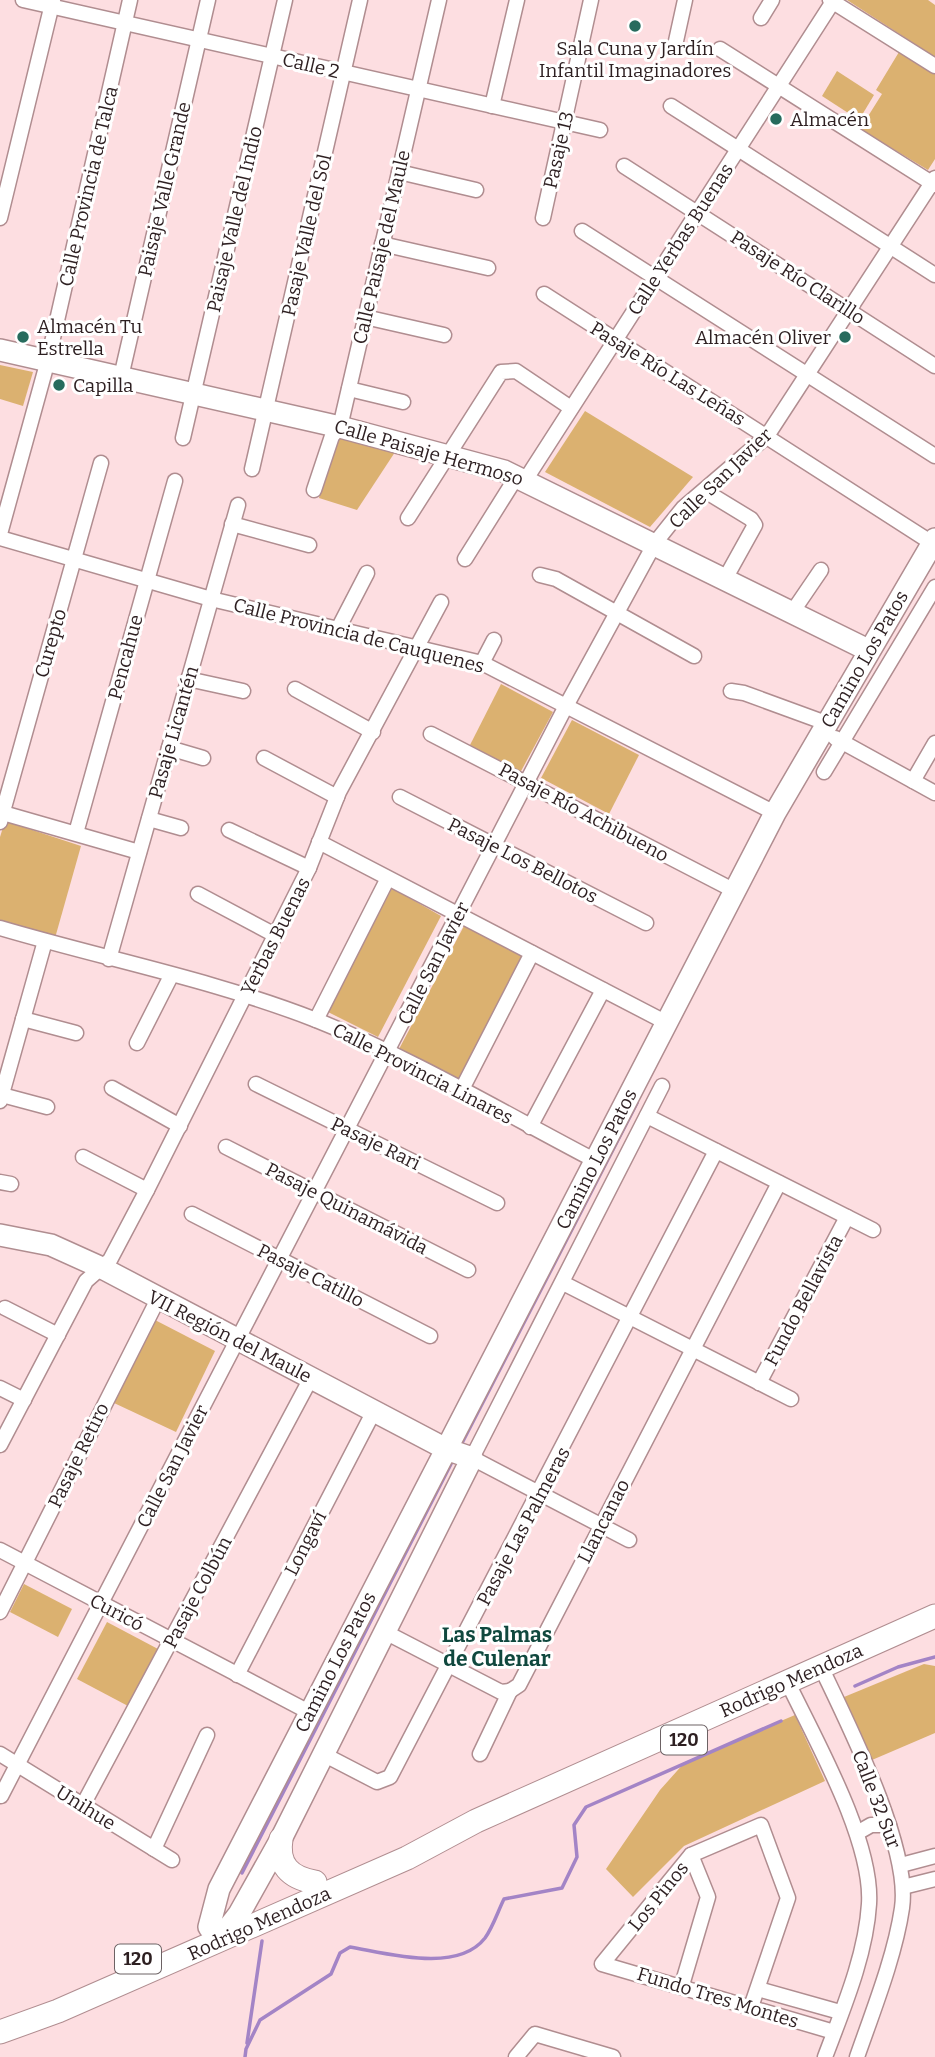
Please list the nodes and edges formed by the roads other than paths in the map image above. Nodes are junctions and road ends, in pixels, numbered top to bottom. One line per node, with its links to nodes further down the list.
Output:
1 (23, 0): 12 (street, Calle 2)
2 (130, 0): 14 (street, Calle Provincia de Talca)
3 (208, 0): 15 (street, Paisaje Valle Grande)
4 (285, 0): 18 (street, Paisaje Valle del Indio)
5 (359, 0): 20 (street, Pasaje Valle del Sol)
6 (439, 0): 22 (street, Calle Paisaje del Maule)
7 (517, 0): 23 (street)
8 (591, 0): 25 (street, Pasaje 13)
9 (685, 0): 16 (street)
10 (772, 0): 13 (street)
11 (832, 1): 19 (street); 21 (street, Calle Yerbas Buenas)
12 (52, 3): 14 (street, Calle 2); 33 (street)
13 (761, 18)
14 (125, 23): 15 (street, Calle 2); 47 (street, Calle Provincia de Talca)
15 (199, 39): 18 (street, Calle 2); 50 (street, Paisaje Valle Grande)
16 (676, 41)
17 (720, 49): 21 (street)
18 (272, 56): 20 (street, Calle 2); 52 (street, Paisaje Valle del Indio)
19 (935, 66)
20 (343, 73): 22 (street, Calle 2); 55 (street, Pasaje Valle del Sol)
21 (778, 86): 27 (street, Calle Yerbas Buenas); 30 (street)
22 (418, 89): 23 (street, Calle 2); 29 (street, Calle Paisaje del Maule)
23 (492, 106): 25 (street, Calle 2)
24 (671, 106): 27 (street)
25 (565, 122): 26 (street, Calle 2); 34 (street, Pasaje 13)
26 (600, 130)
27 (738, 149): 32 (street, Calle Yerbas Buenas); 37 (street)
28 (624, 166): 32 (street, Pasaje Río Clarillo)
29 (399, 172): 31 (street); 36 (street, Calle Paisaje del Maule)
30 (934, 182): 37 (street, Calle San Javier)
31 (475, 190)
32 (697, 212): 40 (street, Calle Yerbas Buenas); 42 (street, Pasaje Río Clarillo)
33 (0, 218)
34 (543, 218)
35 (582, 232): 40 (street)
36 (382, 244): 38 (street); 43 (street, Calle Paisaje del Maule)
37 (891, 246): 39 (street); 42 (street, Calle San Javier)
38 (488, 268)
39 (935, 275)
40 (655, 278): 45 (street, Calle Yerbas Buenas); 49 (street)
41 (544, 294): 45 (street, Pasaje Río Las Leñas)
42 (849, 309): 48 (street, Pasaje Río Clarillo); 49 (street, Calle San Javier)
43 (365, 317): 44 (street); 51 (street, Calle Paisaje del Maule)
44 (444, 335)
45 (615, 340): 54 (street, Calle Yerbas Buenas); 57 (street, Pasaje Río Las Leñas)
46 (0, 350): 47 (street, Calle Paisaje Hermoso)
47 (48, 360): 50 (street, Calle Paisaje Hermoso); 70 (street, Calle Provincia de Talca)
48 (935, 366)
49 (807, 374): 57 (street, Calle San Javier); 60 (street)
50 (121, 377): 52 (street, Calle Paisaje Hermoso)
51 (348, 389): 53 (street); 56 (street, Calle Paisaje del Maule)
52 (194, 392): 55 (street, Calle Paisaje Hermoso); 58 (street, Paisaje Valle del Indio)
53 (403, 402)
54 (571, 408): 59 (street); 63 (street, Calle Yerbas Buenas)
55 (266, 410): 56 (street, Calle Paisaje Hermoso); 62 (street, Pasaje Valle del Sol)
56 (340, 427): 59 (street, Calle Paisaje Hermoso); 65 (street, Calle Paisaje del Maule)
57 (767, 436): 66 (street, Calle San Javier); 71 (street, Pasaje Río Las Leñas)
58 (183, 438)
59 (446, 454): 63 (street, Calle Paisaje Hermoso); 68 (street)
60 (935, 456)
61 (101, 463): 74 (street, Curepto)
62 (252, 470)
63 (522, 477): 72 (street, Calle Paisaje Hermoso); 75 (street, Calle Yerbas Buenas)
64 (174, 481): 81 (street, Pencahue)
65 (314, 490)
66 (705, 491): 72 (street, Calle San Javier); 80 (street)
67 (238, 505): 69 (street, Pasaje Licantén)
68 (408, 518)
69 (232, 524): 73 (street); 83 (street, Pasaje Licantén)
70 (0, 536): 74 (street, Calle Provincia de Cauquenes)
71 (934, 541): 79 (street, Camino Los Patos)
72 (655, 543): 80 (street, Calle Paisaje Hermoso); 85 (street, Calle San Javier)
73 (309, 545)
74 (74, 559): 81 (street, Calle Provincia de Cauquenes); 113 (street, Curepto)
75 (465, 559)
76 (821, 570): 86 (street)
77 (367, 573): 87 (street)
78 (540, 575): 85 (street)
79 (911, 576): 82 (street); 90 (street, Camino Los Patos)
80 (725, 579): 86 (street, Calle Paisaje Hermoso)
81 (147, 581): 83 (street, Calle Provincia de Cauquenes); 117 (street, Pencahue)
82 (934, 590): 101 (street, Camino Los Patos)
83 (211, 599): 87 (street, Calle Provincia de Cauquenes); 93 (street, Pasaje Licantén)
84 (441, 602): 89 (street, Yerbas Buenas)
85 (616, 611): 91 (street); 97 (street, Calle San Javier)
86 (791, 614): 90 (street, Calle Paisaje Hermoso)
87 (338, 629): 89 (street, Calle Provincia de Cauquenes)
88 (494, 640): 92 (street)
89 (417, 648): 92 (street, Calle Provincia de Cauquenes); 99 (street, Yerbas Buenas)
90 (868, 650): 98 (street, Camino Los Patos)
91 (694, 656)
92 (482, 663): 97 (street, Calle Provincia de Cauquenes)
93 (188, 679): 95 (street); 103 (street, Pasaje Licantén)
94 (295, 689): 99 (street)
95 (243, 691)
96 (731, 691): 98 (street)
97 (566, 706): 108 (street, Calle San Javier); 112 (street, Calle Provincia de Cauquenes)
98 (824, 727): 101 (street); 112 (street, Camino Los Patos)
99 (373, 732): 110 (street, Yerbas Buenas)
100 (432, 734): 108 (street, Pasaje Río Achibueno)
101 (842, 741): 106 (street, Camino Los Patos); 107 (street)
102 (935, 743): 107 (street)
103 (169, 748): 104 (street); 114 (street, Pasaje Licantén)
104 (203, 758)
105 (264, 758): 110 (street)
106 (824, 772)
107 (913, 781): 109 (street)
108 (527, 782): 119 (street, Calle San Javier); 123 (street, Pasaje Río Achibueno)
109 (935, 793)
110 (337, 797): 118 (street, Yerbas Buenas)
111 (400, 797): 119 (street, Pasaje Los Bellotos)
112 (775, 813): 123 (street, Camino Los Patos)
113 (1, 818): 117 (street)
114 (149, 819): 115 (street); 120 (street, Pasaje Licantén)
115 (181, 828)
116 (229, 830): 121 (street)
117 (76, 834): 120 (street)
118 (319, 842): 121 (street, Yerbas Buenas); 122 (street)
119 (494, 845): 125 (street, Calle San Javier); 126 (street, Pasaje Los Bellotos)
120 (139, 852): 131 (street, Pasaje Licantén)
121 (309, 868): 128 (street, Yerbas Buenas)
122 (387, 880): 125 (street); 136 (street)
123 (735, 891): 137 (street, Camino Los Patos)
124 (198, 894): 128 (street)
125 (457, 915): 130 (street); 140 (street, Calle San Javier)
126 (646, 923)
127 (0, 928): 129 (street, Calle Provincia Linares)
128 (275, 935): 134 (street, Yerbas Buenas)
129 (45, 941): 131 (street, Calle Provincia Linares); 135 (street)
130 (531, 953): 133 (street); 144 (street)
131 (109, 959): 132 (street, Calle Provincia Linares)
132 (171, 976): 134 (street, Calle Provincia Linares); 139 (street)
133 (603, 990): 137 (street); 149 (street)
134 (245, 995): 136 (street, Calle Provincia Linares); 148 (street, Yerbas Buenas)
135 (23, 1019): 138 (street); 145 (street)
136 (316, 1020): 140 (street, Calle Provincia Linares)
137 (667, 1023): 154 (street, Camino Los Patos)
138 (76, 1033)
139 (137, 1043)
140 (387, 1052): 144 (street, Calle Provincia Linares); 150 (street, Calle San Javier)
141 (256, 1084): 150 (street, Pasaje Rari)
142 (662, 1086): 147 (street, Camino Los Patos)
143 (112, 1088): 148 (street)
144 (461, 1091): 149 (street, Calle Provincia Linares)
145 (1, 1098): 146 (street)
146 (47, 1107)
147 (647, 1116): 152 (street); 166 (street, Camino Los Patos)
148 (180, 1126): 156 (street, Yerbas Buenas)
149 (530, 1127): 154 (street, Calle Provincia Linares)
150 (347, 1128): 157 (street, Calle San Javier); 158 (street, Pasaje Rari)
151 (226, 1147): 157 (street, Pasaje Quinamávida)
152 (716, 1150): 155 (street); 169 (street, Pasaje Las Palmeras)
153 (83, 1157): 156 (street)
154 (596, 1161): 181 (street, Camino Los Patos)
155 (779, 1183): 160 (street); 173 (street, Llancanao)
156 (147, 1190): 164 (street, Yerbas Buenas)
157 (315, 1191): 163 (street, Calle San Javier); 165 (street, Pasaje Quinamávida)
158 (497, 1203)
159 (192, 1214): 163 (street, Pasaje Catillo)
160 (847, 1217): 161 (street); 175 (street, Fundo Bellavista)
161 (873, 1230)
162 (5, 1236): 164 (street, VII Región del Maule)
163 (280, 1258): 171 (street, Pasaje Catillo); 172 (street, Calle San Javier)
164 (102, 1268): 167 (street, VII Región del Maule); 170 (street, Yerbas Buenas)
165 (468, 1270)
166 (563, 1283): 169 (street); 182 (street, Camino Los Patos)
167 (158, 1299): 172 (street, VII Región del Maule); 187 (street, Pasaje Retiro)
168 (5, 1308): 170 (street)
169 (630, 1317): 173 (street); 183 (street, Pasaje Las Palmeras)
170 (58, 1335): 178 (street, Yerbas Buenas)
171 (430, 1336)
172 (238, 1339): 174 (street, VII Región del Maule); 188 (street, Calle San Javier)
173 (692, 1349): 175 (street); 184 (street, Llancanao)
174 (311, 1378): 179 (street, VII Región del Maule); 193 (street, Pasaje Colbún)
175 (759, 1382): 177 (street)
176 (0, 1388): 178 (street)
177 (791, 1399)
178 (24, 1400): 180 (street, Yerbas Buenas)
179 (374, 1411): 181 (street, VII Región del Maule); 196 (street, Longaví)
180 (0, 1445)
181 (446, 1449): 182 (street, VII Región del Maule); 199 (street, Camino Los Patos)
182 (472, 1458): 183 (street); 191 (street, Camino Los Patos)
183 (540, 1493): 184 (street); 194 (street, Pasaje Las Palmeras)
184 (601, 1525): 185 (street); 198 (street, Llancanao)
185 (629, 1540)
186 (0, 1550): 187 (street, Curicó)
187 (24, 1563): 188 (street, Curicó); 189 (street, Pasaje Retiro)
188 (101, 1603): 193 (street, Curicó); 204 (street, Calle San Javier)
189 (0, 1612)
190 (935, 1616): 195 (main road, Rodrigo Mendoza / 120)
191 (383, 1631): 194 (street); 201 (street, Camino Los Patos)
192 (935, 1632): 195 (main road, Rodrigo Mendoza / 120)
193 (172, 1640): 196 (street, Curicó); 206 (street, Pasaje Colbún)
194 (450, 1665): 198 (street); 201 (street, Pasaje Las Palmeras)
195 (824, 1674): 197 (main road, Rodrigo Mendoza / 120); 208 (street, Calle 32 Sur)
196 (237, 1675): 199 (street, Curicó)
197 (790, 1688): 207 (main road, Rodrigo Mendoza / 120); 209 (street, Calle 32 Sur)
198 (510, 1691): 203 (street, Llancanao)
199 (309, 1712): 220 (street, Camino Los Patos)
200 (207, 1735): 211 (street)
201 (321, 1753): 210 (street, Camino Los Patos)
202 (0, 1754): 204 (street, Unihue)
203 (480, 1754)
204 (17, 1764): 205 (street, Calle San Javier); 206 (street, Unihue)
205 (1, 1796)
206 (83, 1805): 211 (street, Unihue)
207 (476, 1821): 217 (main road, Rodrigo Mendoza / 120); 220 (main road, Rodrigo Mendoza / 120)
208 (889, 1825): 209 (street); 215 (street, Calle 32 Sur)
209 (857, 1833): 225 (street, Calle 32 Sur)
210 (281, 1839): 217 (main road); 219 (street, Camino Los Patos)
211 (154, 1849): 214 (street, Unihue)
212 (691, 1855): 221 (street, Los Pinos); 222 (street); 223 (street, Los Pinos)
213 (935, 1856): 215 (street)
214 (172, 1860)
215 (901, 1865): 218 (street, Calle 32 Sur)
216 (935, 1879): 218 (street)
217 (315, 1881): 219 (main road, Rodrigo Mendoza / 120)
218 (903, 1887): 234 (street, Calle 32 Sur)
219 (239, 1914): 220 (main road, Rodrigo Mendoza / 120)
220 (214, 1933): 226 (main road, Rodrigo Mendoza / 120); 227 (main road, Rodrigo Mendoza / 120)
221 (602, 1964): 222 (street, Fundo Tres Montes)
222 (682, 1985): 224 (street, Fundo Tres Montes)
223 (758, 1989): 224 (street); 225 (street, Fundo Tres Montes)
224 (751, 2007): 228 (street, Fundo Tres Montes)
225 (840, 2012): 228 (street, Calle 32 Sur)
226 (0, 2025)
227 (0, 2032)
228 (834, 2032): 233 (street, Calle 32 Sur)
229 (563, 2042): 230 (street); 231 (street); 232 (street)
230 (516, 2057)
231 (558, 2057)
232 (613, 2057)
233 (825, 2057)
234 (857, 2057)

